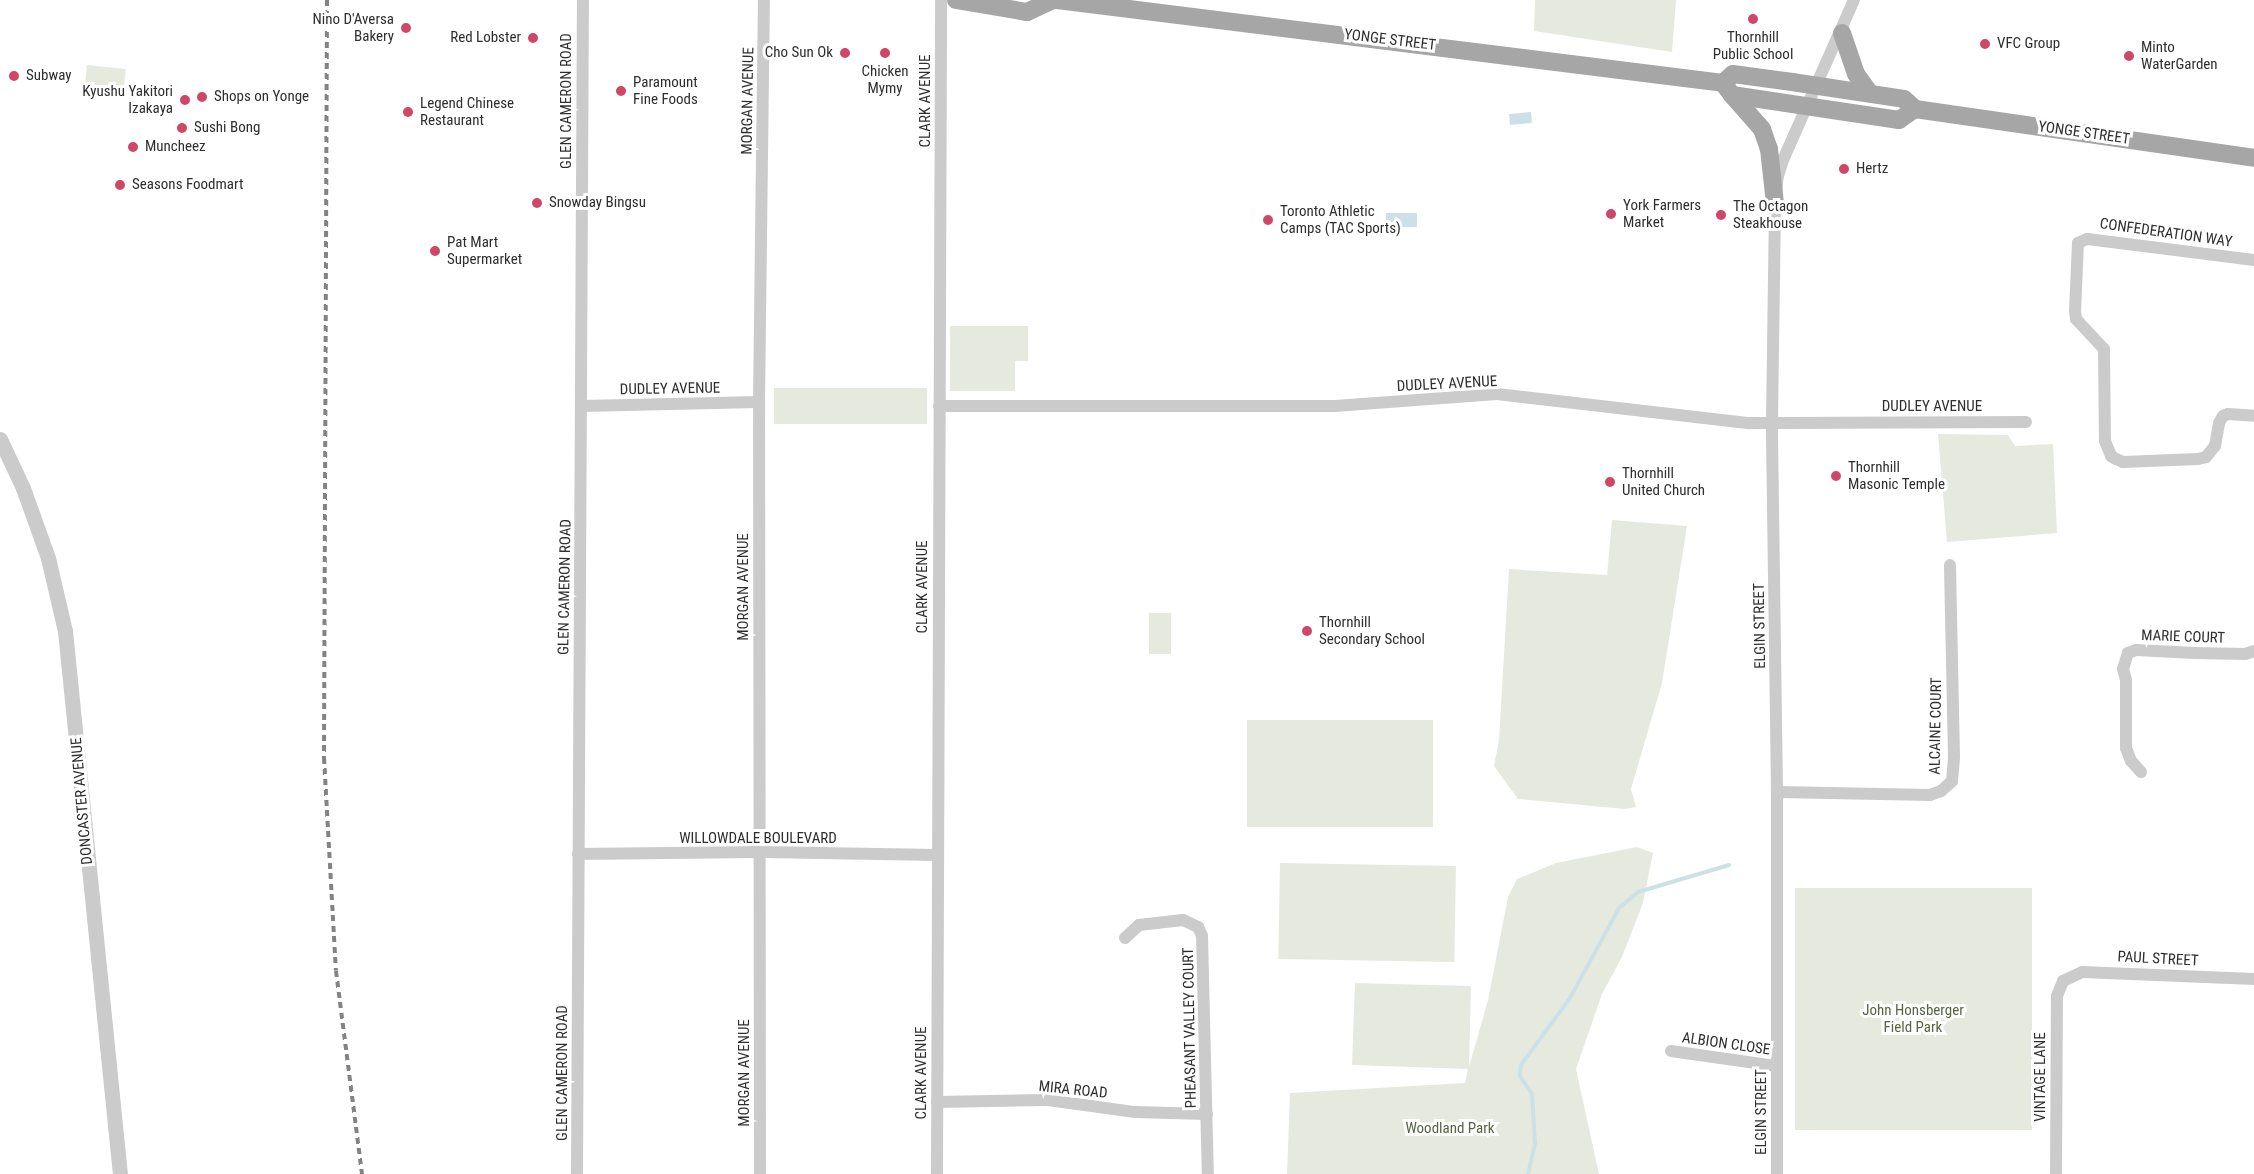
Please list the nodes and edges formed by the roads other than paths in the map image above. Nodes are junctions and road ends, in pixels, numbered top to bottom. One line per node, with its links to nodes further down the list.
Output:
1 (583, 0): 17 (street, GLEN CAMERON ROAD)
2 (764, 0): 16 (street, MORGAN AVENUE)
3 (941, 0): 18 (street, CLARK AVENUE)
4 (956, 0): 5 (main road, YONGE STREET)
5 (1055, 0): 9 (main road, YONGE STREET)
6 (1854, 0): 7 (street, ELGIN STREET)
7 (1842, 33): 8 (street, ELGIN STREET); 10 (main road)
8 (1818, 86): 9 (main road, YONGE STREET); 10 (main road, YONGE STREET); 11 (street, ELGIN STREET)
9 (1727, 89): 11 (main road, YONGE STREET); 14 (main road)
10 (1870, 93): 12 (main road, YONGE STREET)
11 (1807, 107): 12 (main road, YONGE STREET); 14 (street, ELGIN STREET)
12 (1915, 109): 13 (main road, YONGE STREET)
13 (2254, 158)
14 (1775, 203): 20 (street, ELGIN STREET)
15 (2254, 260): 19 (street, CONFEDERATION WAY)
16 (759, 402): 17 (street, DUDLEY AVENUE); 27 (street, MORGAN AVENUE)
17 (582, 406): 28 (street, GLEN CAMERON ROAD)
18 (939, 406): 20 (street, DUDLEY AVENUE); 29 (street, CLARK AVENUE)
19 (2254, 416)
20 (1772, 422): 21 (street, DUDLEY AVENUE); 26 (street, ELGIN STREET)
21 (2026, 422)
22 (0, 439): 37 (street, DONCASTER AVENUE)
23 (1950, 565): 26 (street, ALCAINE COURT)
24 (2254, 651): 25 (street, MARIE COURT)
25 (2141, 772)
26 (1777, 792): 34 (street, ELGIN STREET)
27 (759, 852): 28 (street, WILLOWDALE BOULEVARD); 29 (street, WILLOWDALE BOULEVARD); 39 (street, MORGAN AVENUE)
28 (578, 854): 38 (street, GLEN CAMERON ROAD)
29 (937, 855): 35 (street, CLARK AVENUE)
30 (1125, 938): 36 (street, PHEASANT VALLEY COURT)
31 (2254, 979): 32 (street, PAUL STREET)
32 (2063, 981): 43 (street, VINTAGE LANE)
33 (1671, 1051): 34 (street, ALBION CLOSE)
34 (1777, 1066): 42 (street, ELGIN STREET)
35 (937, 1102): 36 (street, MIRA ROAD); 40 (street, CLARK AVENUE)
36 (1207, 1114): 41 (street, PHEASANT VALLEY COURT)
37 (120, 1174)
38 (578, 1174)
39 (760, 1174)
40 (937, 1174)
41 (1208, 1174)
42 (1777, 1174)
43 (2056, 1174)

